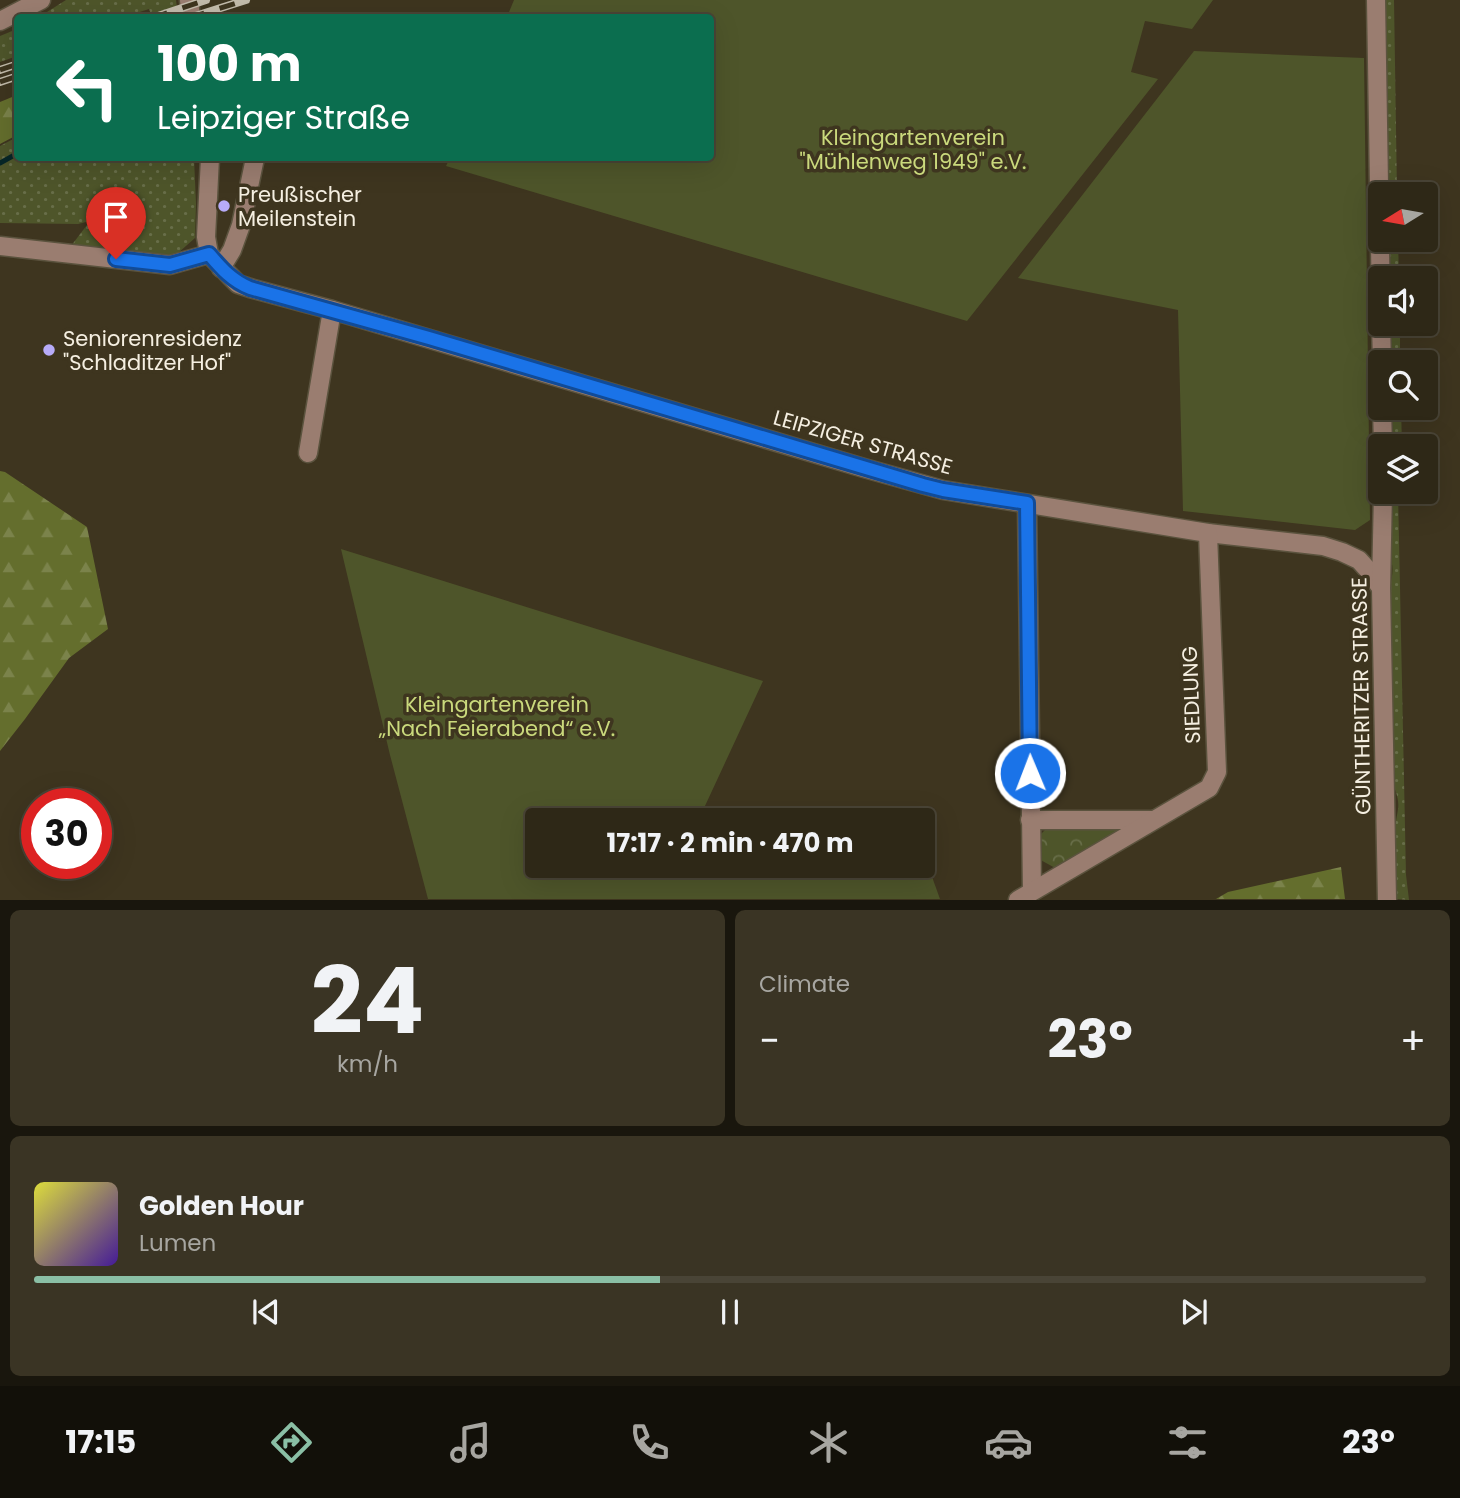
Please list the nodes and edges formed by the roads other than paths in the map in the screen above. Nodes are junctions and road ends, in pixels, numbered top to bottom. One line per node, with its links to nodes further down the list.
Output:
1 (41, 0): 3 (street)
2 (1376, 0): 8 (street)
3 (0, 21)
4 (209, 161): 7 (street)
5 (254, 161): 9 (street)
6 (0, 246): 7 (street)
7 (209, 254): 9 (street, LEIPZIGER STRASSE)
8 (1380, 266)
9 (221, 268): 10 (street, LEIPZIGER STRASSE)
10 (332, 310): 11 (street); 12 (street, LEIPZIGER STRASSE)
11 (308, 453)
12 (1027, 503): 14 (street, LEIPZIGER STRASSE); 16 (street, SIEDLUNG)
13 (1382, 504): 15 (street, GÜNTHERITZER STRASSE)
14 (1208, 533): 15 (street, LEIPZIGER STRASSE); 17 (street, SIEDLUNG)
15 (1381, 588): 19 (street, GÜNTHERITZER STRASSE)
16 (1030, 820): 17 (street, SIEDLUNG); 18 (street, SIEDLUNG)
17 (1152, 820): 18 (street, SIEDLUNG)
18 (1025, 895)
19 (1387, 900)

